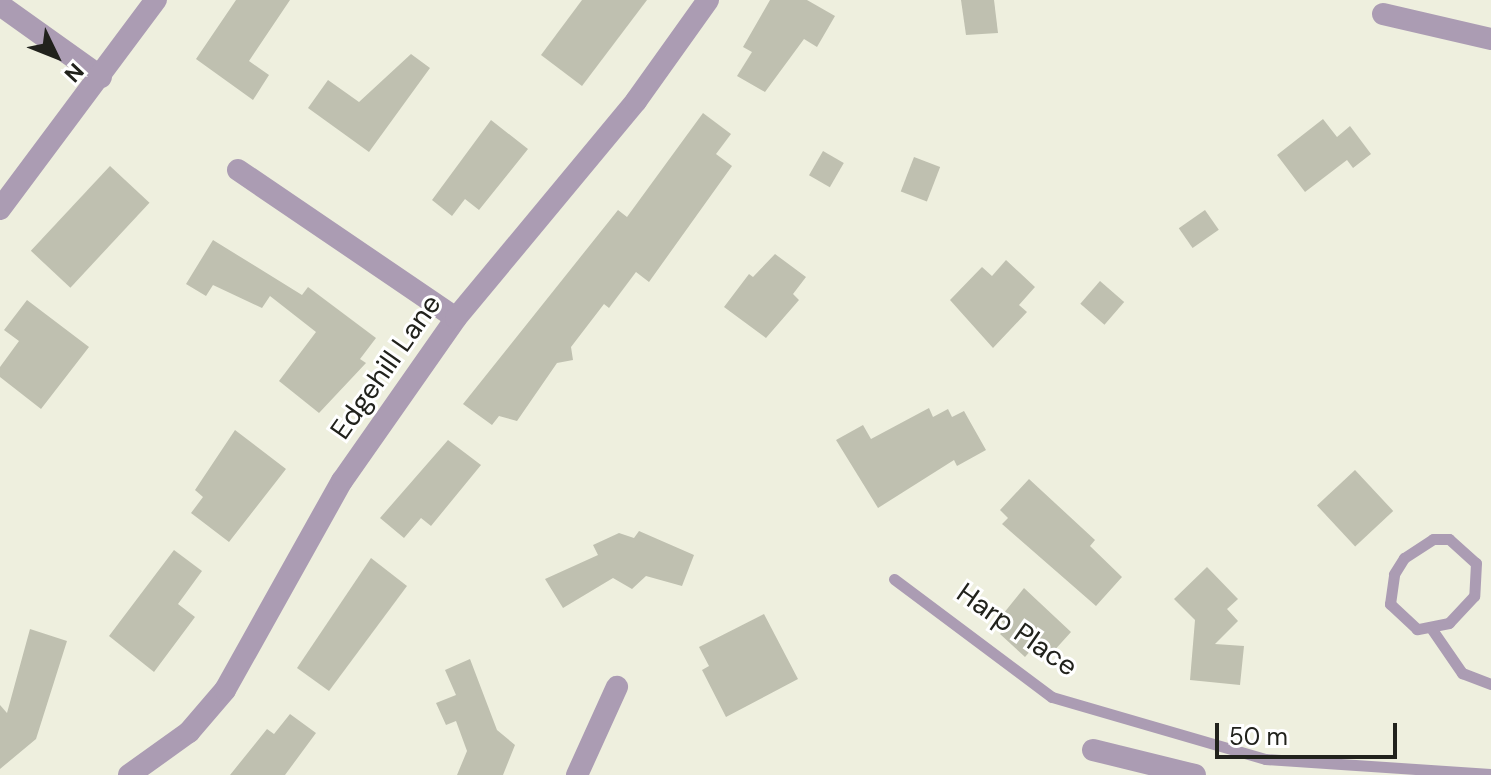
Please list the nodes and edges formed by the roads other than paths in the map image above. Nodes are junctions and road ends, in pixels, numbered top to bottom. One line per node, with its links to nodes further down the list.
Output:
1 (156, 0): 6 (street)
2 (708, 0): 9 (street, Edgehill Lane)
3 (0, 5): 6 (street)
4 (1383, 14): 5 (street)
5 (1491, 39)
6 (101, 77): 8 (street)
7 (238, 170): 9 (street)
8 (0, 209)
9 (456, 318): 16 (street, Edgehill Lane)
10 (894, 579): 15 (lane, Harp Place)
11 (1431, 628): 11 (lane); 12 (lane)
12 (1491, 684)
13 (617, 687): 17 (street)
14 (1093, 750): 18 (street)
15 (1491, 774)
16 (129, 775)
17 (577, 775)
18 (1195, 775)

